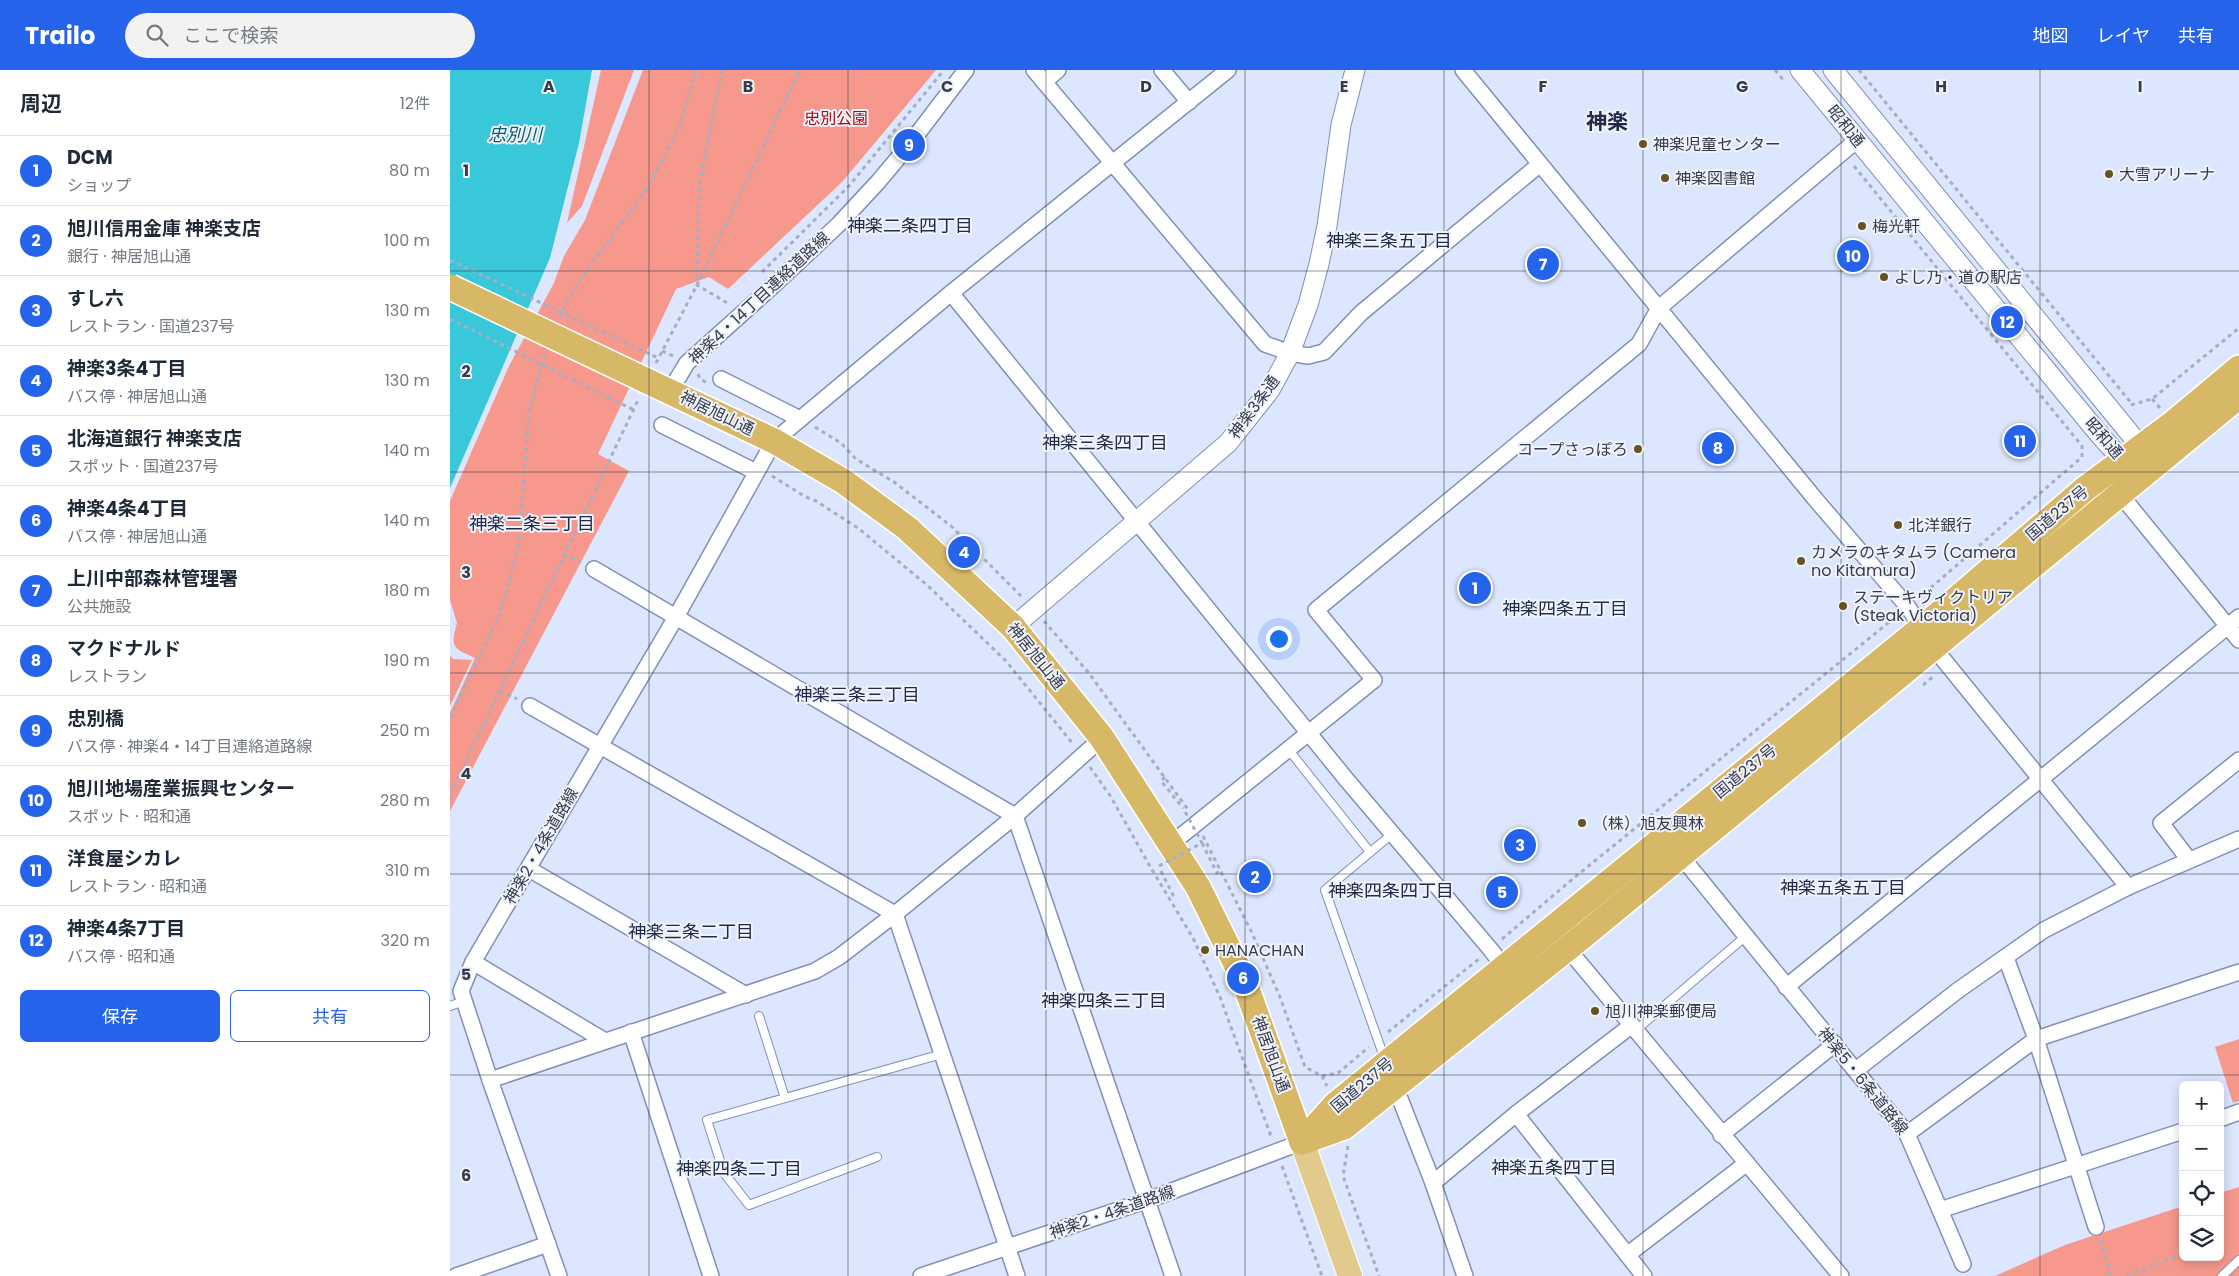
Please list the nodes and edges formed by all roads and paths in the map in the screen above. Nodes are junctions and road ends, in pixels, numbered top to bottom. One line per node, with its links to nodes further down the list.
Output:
1 (722, 70): 23 (path)
2 (800, 70): 23 (path)
3 (944, 70): 22 (path)
4 (966, 70): 33 (street, 神楽4・14丁目連絡道路線)
5 (1058, 70): 14 (street)
6 (1162, 70): 16 (street)
7 (1228, 70): 16 (street, 神楽2・4条道路線)
8 (1355, 70): 30 (street, 神楽3条通)
9 (1463, 70): 20 (street)
10 (1775, 70): 15 (path)
11 (1800, 70): 17 (street, 昭和通)
12 (1833, 70): 38 (street, 昭和通)
13 (1859, 70): 29 (path)
14 (1039, 76): 19 (street)
15 (1788, 85)
16 (1189, 102): 19 (street, 神楽2・4条道路線)
17 (1857, 140): 18 (street); 38 (street, 昭和通)
18 (1842, 152): 27 (street); 44 (path)
19 (1114, 164): 25 (street, 神楽2・4条道路線); 30 (street)
20 (1540, 164): 27 (street); 30 (street)
21 (450, 260): 23 (path, bridge)
22 (756, 278)
23 (697, 285): 26 (path)
24 (450, 286): 33 (highway, 神居旭山通, bridge)
25 (952, 293): 35 (street, 神楽2・4条道路線); 42 (street)
26 (735, 298)
27 (1659, 308): 44 (street); 53 (street)
28 (450, 319): 60 (path, bridge)
29 (2239, 328)
30 (1290, 353): 42 (street, 神楽3条通)
31 (2239, 368): 38 (highway, 国道237号)
32 (721, 379): 35 (street)
33 (670, 390): 37 (highway, 神居旭山通)
34 (2239, 396): 40 (highway, 国道237号)
35 (800, 418): 37 (street, 神楽2・4条道路線)
36 (662, 425): 39 (street)
37 (774, 441): 39 (street, 神楽2・4条道路線); 48 (highway, 神居旭山通)
38 (2122, 461): 40 (street, 昭和通); 41 (street); 49 (highway, 国道237号)
39 (756, 472): 46 (street, 神楽2・4条道路線)
40 (2145, 472): 41 (highway, 国道237号)
41 (2121, 496): 47 (street); 49 (highway, 国道237号)
42 (1136, 523): 48 (street, 神楽3条通); 53 (street)
43 (594, 570): 46 (street)
44 (1908, 607): 49 (street); 84 (path)
45 (500, 614): 52 (path)
46 (676, 617): 55 (street, 神楽2・4条道路線); 61 (street)
47 (2234, 622): 50 (street); 59 (street)
48 (1013, 627): 54 (highway, 神居旭山通)
49 (1927, 639): 59 (street); 63 (highway, 国道237号); 70 (highway, 国道237号)
50 (2239, 640)
51 (530, 706): 55 (street)
52 (450, 718)
53 (1308, 733): 56 (street); 62 (street)
54 (1102, 738): 61 (street); 68 (highway, 神居旭山通)
55 (600, 745): 73 (street, 神楽2・4条道路線); 78 (street)
56 (1288, 749): 68 (street); 69 (lane)
57 (2239, 760): 71 (street)
58 (1165, 777): 67 (path, bridge)
59 (2038, 780): 75 (street); 86 (street)
60 (450, 794)
61 (1014, 816): 78 (street); 114 (street)
62 (1392, 834): 69 (lane); 84 (street)
63 (1665, 834): 70 (street, 神楽5・6条道路線); 79 (highway, 国道237号)
64 (1141, 836): 66 (path)
65 (2239, 839): 71 (street)
66 (1134, 840)
67 (1202, 843): 72 (path, bridge); 74 (path)
68 (1171, 844): 108 (highway, 神居旭山通)
69 (1370, 852): 93 (lane)
70 (1680, 855): 80 (street, 神楽5・6条道路線); 81 (highway, 国道237号)
71 (2189, 860): 75 (street)
72 (1159, 866)
73 (529, 869): 83 (street, 神楽2・4条道路線); 87 (street)
74 (1220, 871)
75 (2128, 888): 82 (street)
76 (1171, 890): 77 (path)
77 (1169, 898)
78 (895, 914): 87 (street); 96 (street)
79 (1550, 930): 81 (street); 84 (highway, 国道237号)
80 (1746, 936): 86 (street, 神楽5・6条道路線); 90 (lane)
81 (1567, 948): 84 (highway, 国道237号); 90 (street)
82 (2006, 958): 92 (street); 98 (street)
83 (473, 962): 88 (street, 神楽2・4条道路線); 94 (street)
84 (1504, 968): 93 (path); 99 (highway, 国道237号)
85 (2239, 972): 92 (street)
86 (1786, 987): 95 (street, 神楽5・6条道路線)
87 (746, 995): 91 (street)
88 (457, 1004): 100 (street, 神楽2・4条道路線)
89 (759, 1016): 101 (lane)
90 (1634, 1028): 103 (street); 107 (street)
91 (631, 1032): 94 (street); 126 (street)
92 (2036, 1039): 106 (street); 112 (street)
93 (1378, 1040): 97 (path); 99 (lane)
94 (605, 1041): 100 (street)
95 (1835, 1044): 98 (street, 神楽5・6条道路線); 107 (street)
96 (942, 1054): 101 (lane); 119 (street)
97 (1305, 1067)
98 (1856, 1070): 106 (street, 神楽5・6条道路線)
99 (1390, 1076): 108 (highway, 国道237号); 113 (street)
100 (490, 1080): 117 (street, 神楽2・4条道路線)
101 (785, 1098): 110 (lane)
102 (2239, 1112): 104 (street)
103 (1516, 1114): 113 (street); 120 (street)
104 (2224, 1118)
105 (2179, 1132): 112 (street)
106 (1907, 1134): 115 (street, 神楽5・6条道路線)
107 (1721, 1135): 111 (street)
108 (1302, 1142): 114 (street, 神楽2・4条道路線); 130 (main road, 神居旭山通)
109 (1349, 1149): 131 (path)
110 (877, 1157)
111 (1747, 1164): 120 (street); 134 (street)
112 (2076, 1167): 115 (street); 116 (street)
113 (1433, 1183): 132 (street)
114 (1148, 1200): 119 (street, 神楽2・4条道路線); 129 (street)
115 (1940, 1210): 123 (street, 神楽5・6条道路線)
116 (2096, 1227)
117 (548, 1244): 124 (street); 125 (street, 神楽2・4条道路線)
118 (2102, 1245): 135 (path)
119 (1008, 1248): 127 (street, 神楽2・4条道路線); 128 (street)
120 (1627, 1255): 133 (street)
121 (2179, 1256): 136 (path)
122 (2239, 1260): 137 (lane)
123 (1963, 1264)
124 (456, 1276)
125 (559, 1276)
126 (712, 1276)
127 (920, 1276)
128 (1018, 1276)
129 (1173, 1276)
130 (1350, 1276)
131 (1379, 1276)
132 (1465, 1276)
133 (1644, 1276)
134 (1841, 1276)
135 (2110, 1276)
136 (2127, 1276)
137 (2222, 1276)

